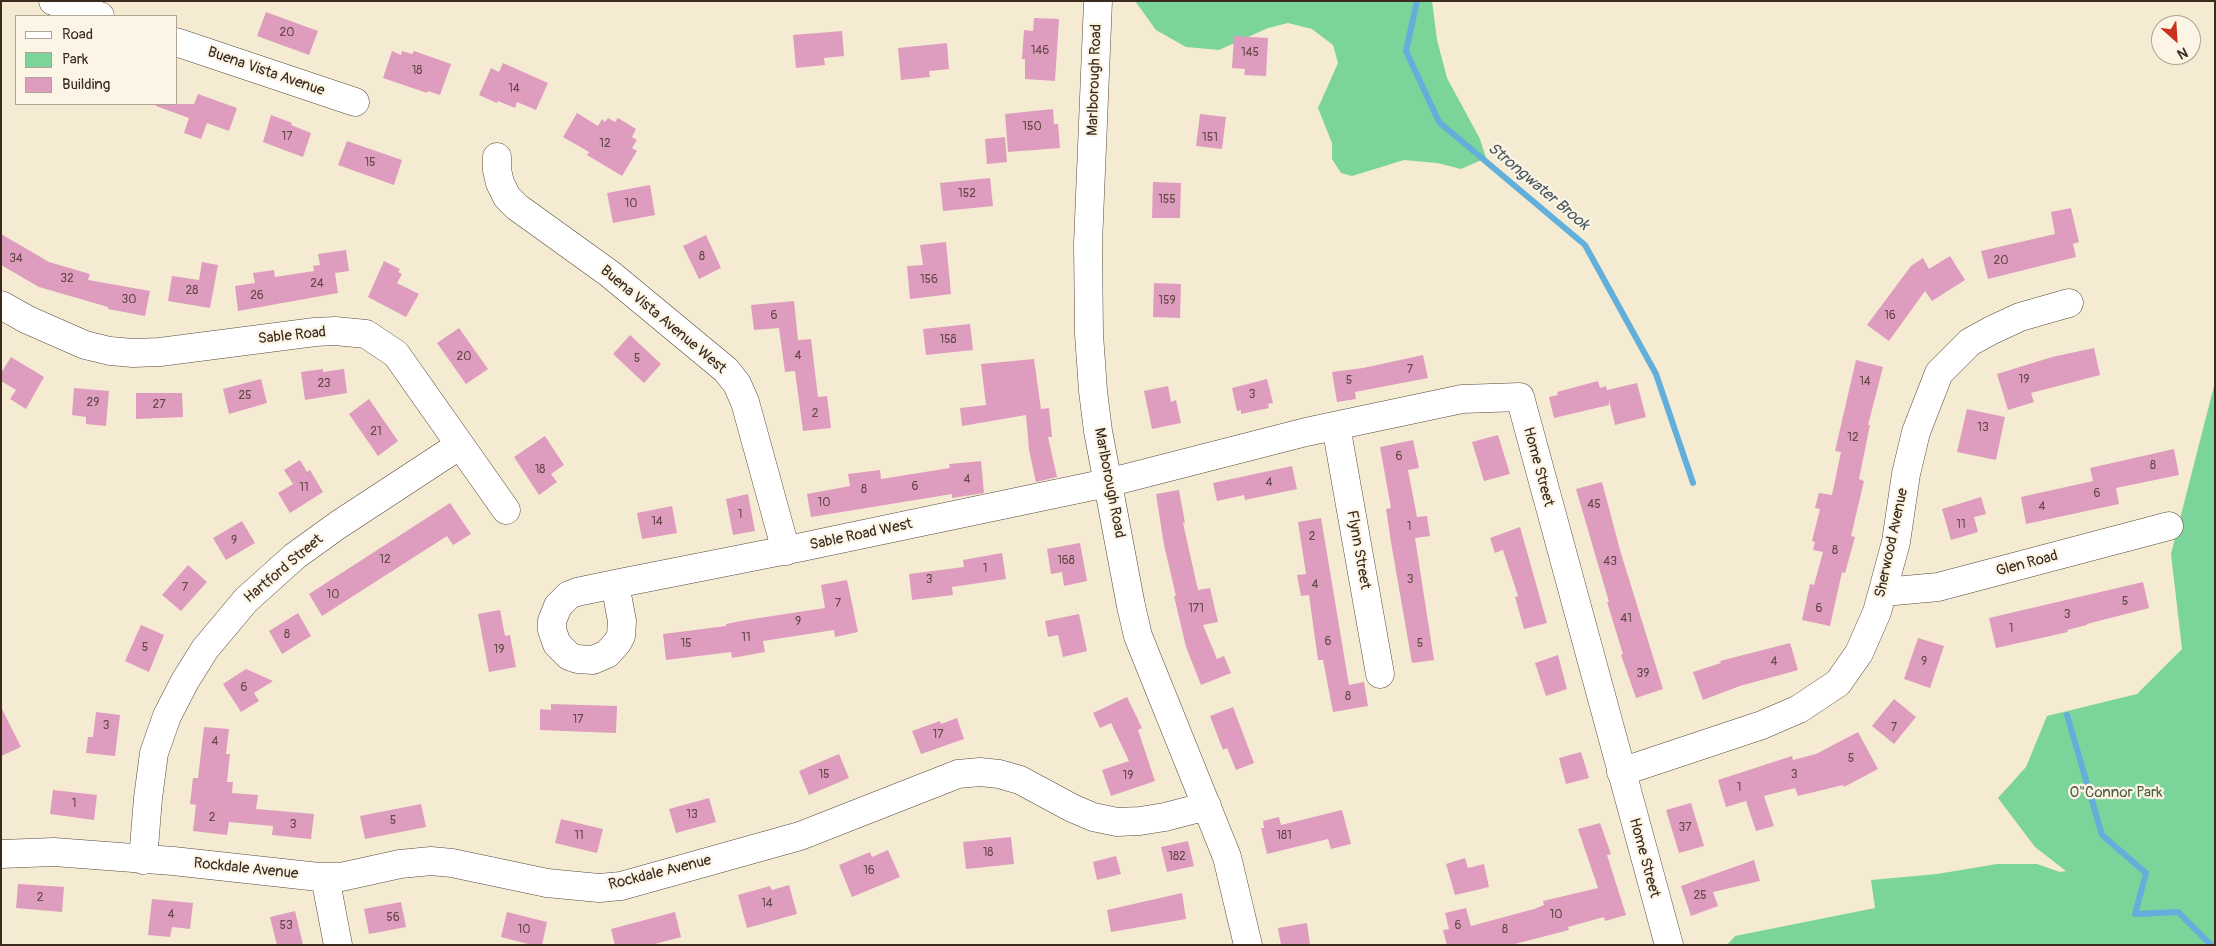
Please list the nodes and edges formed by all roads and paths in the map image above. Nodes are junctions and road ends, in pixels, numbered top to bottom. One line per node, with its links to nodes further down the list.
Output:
1 (53, 1): 4 (street)
2 (108, 1): 5 (street)
3 (1098, 1): 13 (street, Marlborough Road)
4 (98, 15)
5 (101, 15)
6 (178, 43): 7 (street, Buena Vista Avenue)
7 (355, 102)
8 (497, 157): 16 (street, Buena Vista Avenue West)
9 (2069, 303): 18 (street, Sherwood Avenue)
10 (1, 305): 12 (street, Sable Road)
11 (1336, 426): 13 (street, Home Street); 19 (street, Flynn Street); 20 (street, Home Street)
12 (460, 445): 14 (street, Sable Road); 23 (street, Hartford Street)
13 (1107, 483): 16 (street, Sable Road West); 21 (street, Marlborough Road)
14 (506, 510)
15 (2169, 526): 18 (street, Glen Road)
16 (786, 551): 17 (street, Sable Road West)
17 (615, 584)
18 (1884, 592): 20 (street, Sherwood Avenue)
19 (1380, 674)
20 (1621, 772): 25 (street, Home Street)
21 (1207, 806): 24 (street, Rockdale Avenue); 27 (street, Marlborough Road)
22 (1, 854): 23 (street, Rockdale Avenue)
23 (143, 860): 24 (street, Rockdale Avenue)
24 (325, 877): 26 (street)
25 (1664, 944)
26 (338, 945)
27 (1248, 945)

